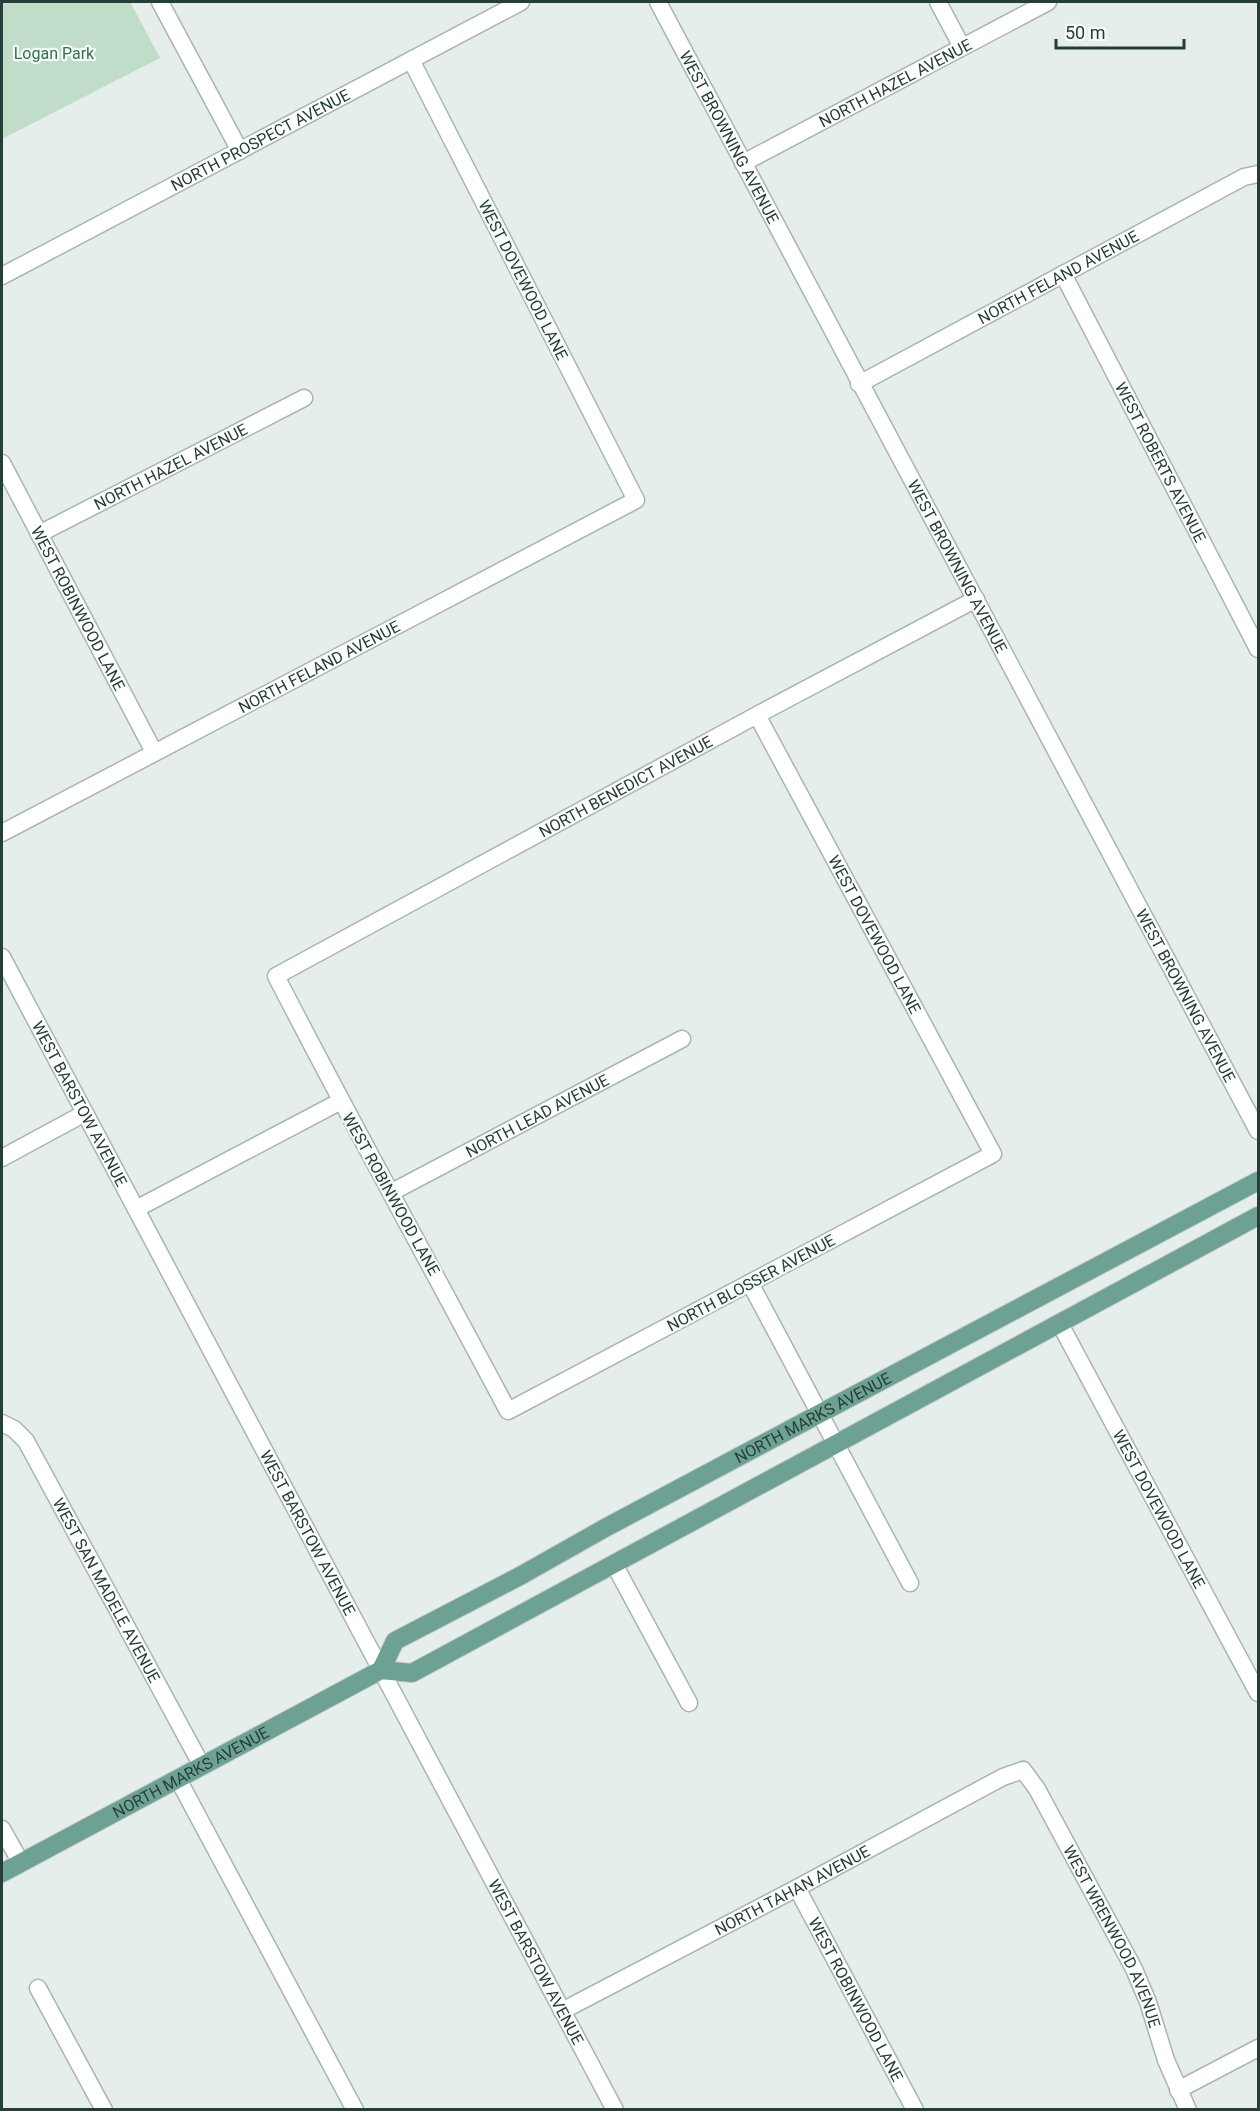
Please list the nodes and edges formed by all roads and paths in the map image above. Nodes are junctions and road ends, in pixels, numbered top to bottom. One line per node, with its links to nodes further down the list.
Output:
1 (160, 2): 8 (street)
2 (520, 2): 7 (street, NORTH PROSPECT AVENUE)
3 (658, 2): 9 (street, WEST BROWNING AVENUE)
4 (938, 2): 6 (street)
5 (1048, 2): 6 (street, NORTH HAZEL AVENUE)
6 (962, 47): 9 (street, NORTH HAZEL AVENUE)
7 (411, 60): 8 (street, NORTH PROSPECT AVENUE); 16 (street, WEST DOVEWOOD LANE)
8 (240, 152): 12 (street, NORTH PROSPECT AVENUE)
9 (743, 163): 13 (street, WEST BROWNING AVENUE)
10 (1258, 174): 11 (street, NORTH FELAND AVENUE)
11 (1063, 274): 13 (street, NORTH FELAND AVENUE); 19 (street, WEST ROBERTS AVENUE)
12 (2, 276)
13 (859, 384): 18 (street, WEST BROWNING AVENUE)
14 (304, 398): 17 (street, NORTH HAZEL AVENUE)
15 (2, 463): 17 (street, WEST ROBINWOOD LANE)
16 (636, 500): 21 (street, NORTH FELAND AVENUE)
17 (39, 534): 21 (street, WEST ROBINWOOD LANE)
18 (976, 599): 20 (street, NORTH BENEDICT AVENUE); 28 (street, WEST BROWNING AVENUE)
19 (1258, 649)
20 (757, 715): 24 (street, NORTH BENEDICT AVENUE); 29 (street, WEST DOVEWOOD LANE)
21 (154, 752): 22 (street, NORTH FELAND AVENUE)
22 (2, 833)
23 (2, 957): 27 (street, WEST BARSTOW AVENUE)
24 (276, 976): 26 (street, WEST ROBINWOOD LANE)
25 (682, 1039): 32 (street, NORTH LEAD AVENUE)
26 (340, 1101): 32 (street, WEST ROBINWOOD LANE); 33 (street)
27 (85, 1113): 30 (street); 33 (street, WEST BARSTOW AVENUE)
28 (1258, 1131)
29 (993, 1154): 35 (street, NORTH BLOSSER AVENUE)
30 (2, 1158)
31 (1258, 1181): 38 (main road, NORTH MARKS AVENUE)
32 (392, 1192): 37 (street, WEST ROBINWOOD LANE)
33 (136, 1209): 43 (street, WEST BARSTOW AVENUE)
34 (1258, 1216): 36 (main road)
35 (750, 1283): 37 (street, NORTH BLOSSER AVENUE); 38 (street)
36 (1060, 1324): 40 (main road); 44 (street, WEST DOVEWOOD LANE)
37 (508, 1411)
38 (819, 1414): 40 (street); 43 (main road, NORTH MARKS AVENUE)
39 (2, 1423): 46 (street, WEST SAN MADELE AVENUE)
40 (836, 1446): 41 (main road); 42 (street)
41 (615, 1564): 43 (main road); 45 (street)
42 (910, 1583)
43 (381, 1670): 46 (main road, NORTH MARKS AVENUE); 54 (street, WEST BARSTOW AVENUE)
44 (1258, 1693)
45 (689, 1703)
46 (202, 1766): 48 (main road, NORTH MARKS AVENUE)
47 (1023, 1770): 52 (street, NORTH TAHAN AVENUE); 56 (street, WEST WRENWOOD AVENUE)
48 (178, 1779): 50 (main road, NORTH MARKS AVENUE); 58 (street)
49 (2, 1829): 50 (street)
50 (21, 1863): 51 (main road, NORTH MARKS AVENUE)
51 (2, 1873)
52 (797, 1888): 54 (street, NORTH TAHAN AVENUE); 60 (street, WEST ROBINWOOD LANE)
53 (38, 1988): 57 (street)
54 (562, 2011): 59 (street, WEST BARSTOW AVENUE)
55 (1258, 2048): 56 (street)
56 (1178, 2090): 61 (street, WEST WRENWOOD AVENUE)
57 (104, 2109)
58 (355, 2109)
59 (615, 2109)
60 (915, 2109)
61 (1188, 2109)

